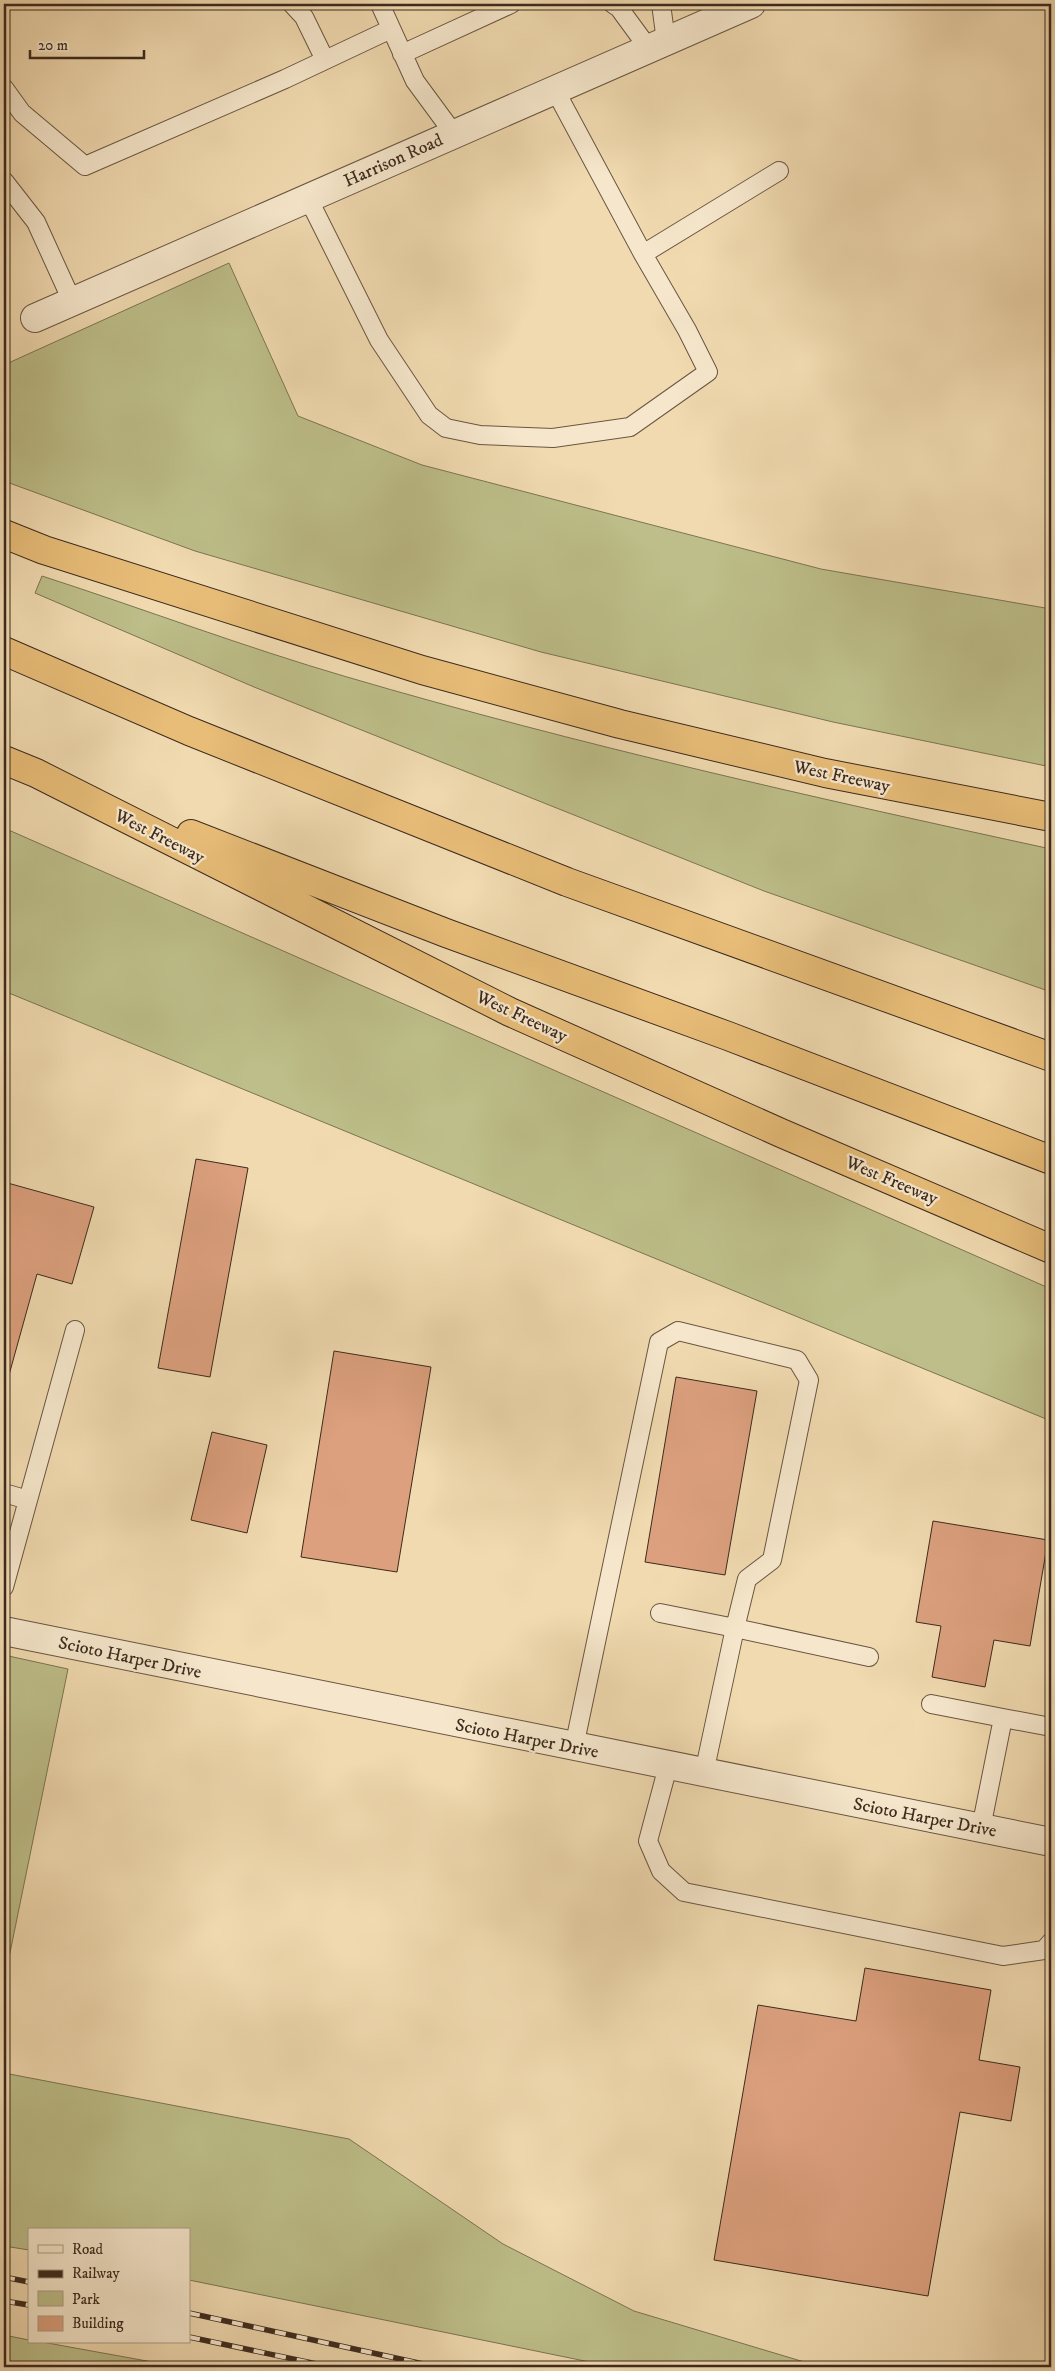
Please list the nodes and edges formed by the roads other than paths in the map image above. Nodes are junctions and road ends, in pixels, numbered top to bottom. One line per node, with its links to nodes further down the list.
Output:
1 (292, 4): 10 (lane)
2 (380, 4): 7 (lane)
3 (511, 4): 9 (lane)
4 (613, 4): 8 (lane)
5 (662, 4): 8 (lane)
6 (751, 4): 8 (street, Harrison Road)
7 (391, 28): 9 (lane); 10 (lane)
8 (657, 45): 12 (street, Harrison Road)
9 (402, 54): 13 (lane)
10 (325, 60): 11 (lane)
11 (4, 88)
12 (554, 90): 13 (street, Harrison Road); 17 (lane)
13 (454, 134): 16 (street, Harrison Road)
14 (779, 171): 17 (lane)
15 (4, 181): 18 (lane)
16 (308, 198): 17 (lane); 18 (street, Harrison Road)
17 (643, 254)
18 (72, 301): 19 (street, Harrison Road)
19 (35, 318)
20 (4, 534): 24 (highway, West Freeway)
21 (4, 651): 25 (highway)
22 (4, 760): 23 (highway, West Freeway)
23 (36, 773): 26 (highway); 27 (highway, West Freeway)
24 (1051, 817)
25 (1051, 1057)
26 (1051, 1160)
27 (1051, 1249)
28 (75, 1330): 30 (lane)
29 (4, 1493): 30 (lane)
30 (28, 1500): 31 (lane)
31 (4, 1587)
32 (660, 1612): 33 (lane)
33 (735, 1628): 35 (lane); 39 (lane); 41 (lane)
34 (4, 1631): 39 (street, Scioto Harper Drive)
35 (869, 1656)
36 (931, 1704): 37 (lane)
37 (1003, 1718): 38 (lane); 42 (lane)
38 (1051, 1727)
39 (574, 1747): 40 (street, Scioto Harper Drive)
40 (668, 1766): 41 (street, Scioto Harper Drive); 44 (lane)
41 (704, 1773): 42 (street, Scioto Harper Drive)
42 (981, 1828): 43 (street, Scioto Harper Drive)
43 (1051, 1842)
44 (1051, 1942)

